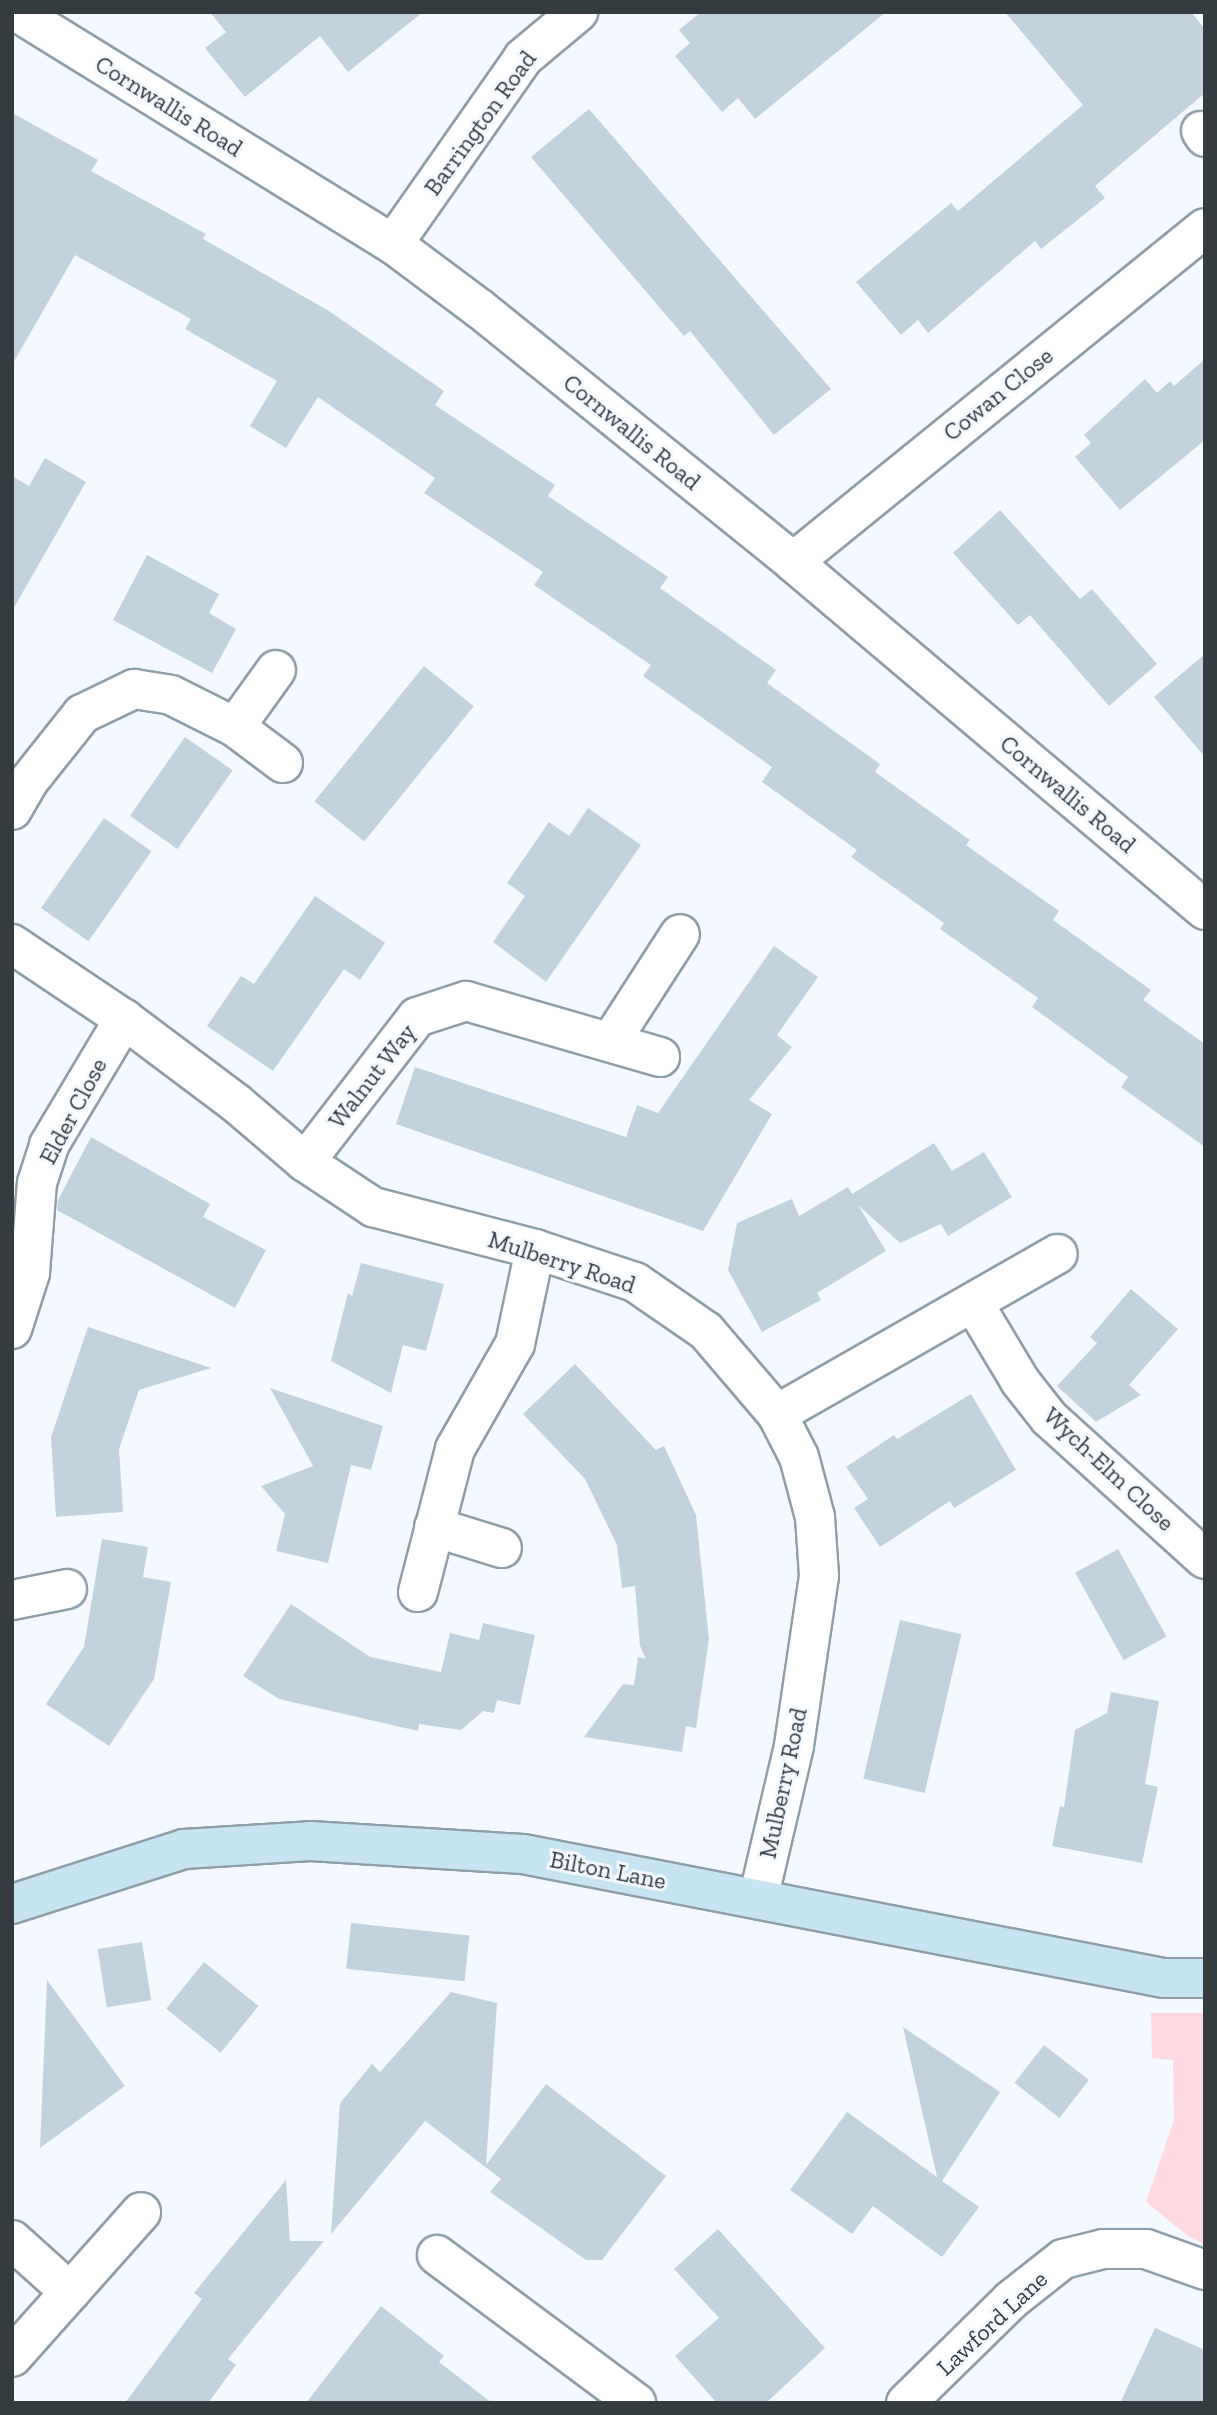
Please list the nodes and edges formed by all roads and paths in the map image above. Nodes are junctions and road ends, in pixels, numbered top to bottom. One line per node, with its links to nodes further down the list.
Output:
1 (17, 12): 4 (street, Cornwallis Road)
2 (578, 12): 4 (street, Barrington Road)
3 (1205, 228): 5 (street, Cowan Close)
4 (393, 244): 5 (street, Cornwallis Road)
5 (793, 562): 10 (street, Cornwallis Road)
6 (276, 670): 7 (street)
7 (235, 727): 8 (street); 9 (street)
8 (283, 763)
9 (12, 810)
10 (1205, 910)
11 (680, 934): 14 (street)
12 (12, 944): 13 (street, Mulberry Road)
13 (124, 1019): 16 (street, Mulberry Road); 20 (street, Elder Close)
14 (611, 1041): 15 (street, Walnut Way); 16 (street, Walnut Way)
15 (660, 1057)
16 (305, 1162): 17 (street, Mulberry Road)
17 (535, 1249): 21 (street, Mulberry Road); 22 (street)
18 (1058, 1254): 19 (street)
19 (974, 1304): 21 (street); 24 (street, Wych-Elm Close)
20 (12, 1329)
21 (777, 1414): 28 (street, Mulberry Road)
22 (434, 1527): 23 (street); 26 (street)
23 (502, 1548)
24 (1205, 1559)
25 (67, 1589): 27 (street)
26 (418, 1592)
27 (12, 1600)
28 (758, 1899): 29 (street, Bilton Lane); 30 (street, Bilton Lane)
29 (12, 1904)
30 (1205, 1978)
31 (141, 2212): 35 (street)
32 (12, 2240): 35 (street)
33 (437, 2255): 37 (street)
34 (1205, 2270): 38 (street, Lawford Lane)
35 (70, 2292): 36 (street)
36 (12, 2357)
37 (636, 2403)
38 (906, 2403)

